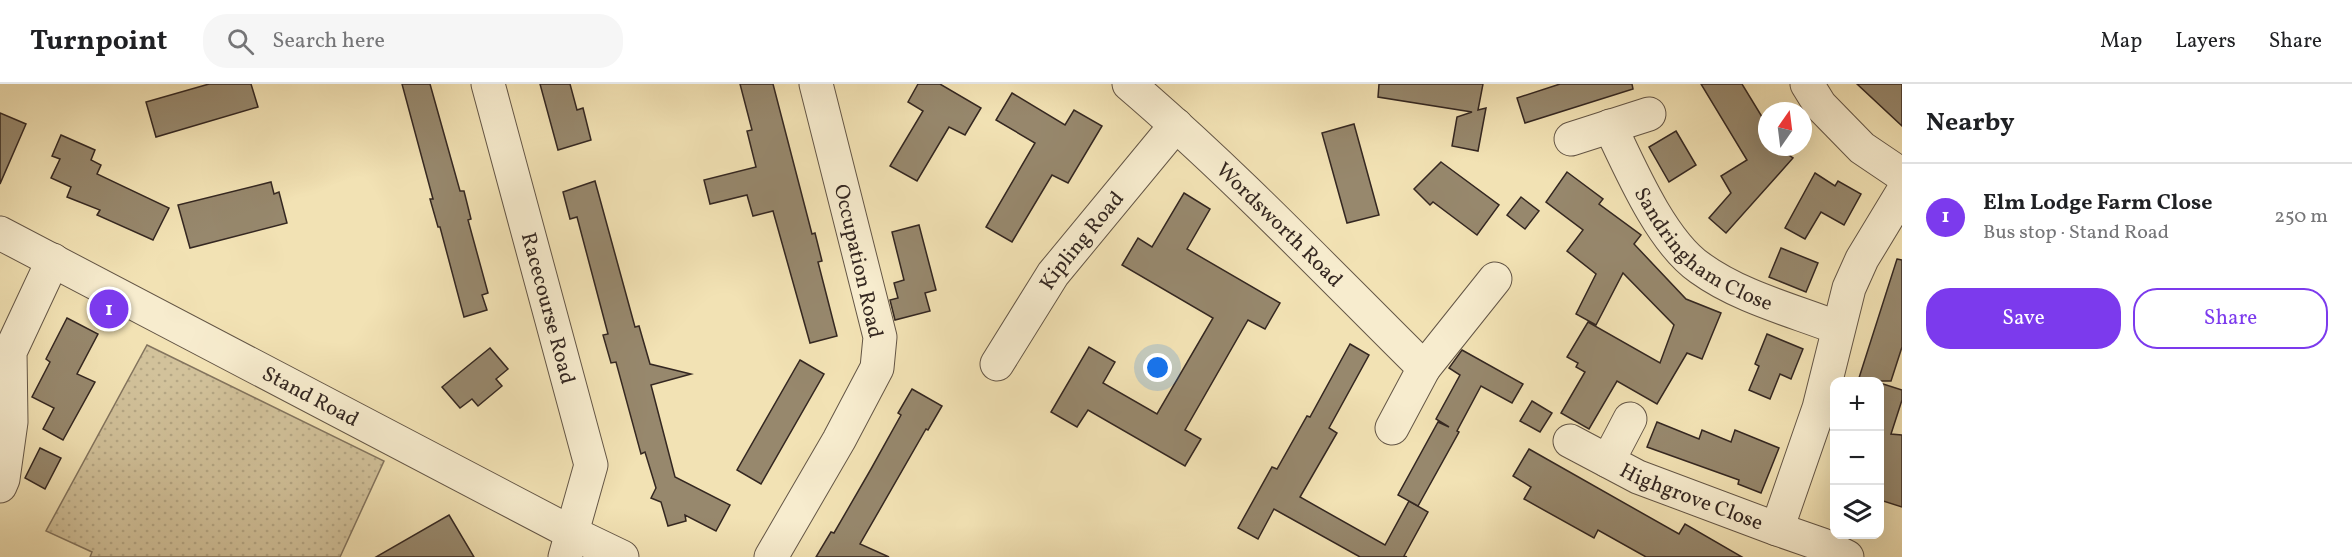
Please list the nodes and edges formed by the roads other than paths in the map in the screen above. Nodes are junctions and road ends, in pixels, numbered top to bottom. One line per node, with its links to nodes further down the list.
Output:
1 (488, 84): 23 (street, Racecourse Road)
2 (816, 84): 25 (street, Occupation Road)
3 (1129, 84): 6 (street, Wordsworth Road)
4 (1807, 84): 9 (street)
5 (1649, 114): 7 (street)
6 (1176, 125): 15 (street, Kipling Road); 16 (street, Wordsworth Road)
7 (1610, 126): 8 (street); 14 (street, Sandringham Close)
8 (1571, 139)
9 (1902, 175)
10 (1902, 193): 14 (street)
11 (0, 233): 12 (street, Stand Road)
12 (53, 260): 21 (street); 23 (street, Stand Road)
13 (1495, 279): 16 (street)
14 (1838, 328): 22 (street)
15 (997, 364)
16 (1424, 368): 18 (street)
17 (1630, 419): 20 (street, Highgrove Close)
18 (1392, 428)
19 (1570, 441): 20 (street, Highgrove Close)
20 (1608, 461): 22 (street, Highgrove Close)
21 (0, 486)
22 (1776, 529): 26 (street, Highgrove Close)
23 (569, 545): 24 (street, Stand Road)
24 (622, 557)
25 (771, 557)
26 (1847, 557)

